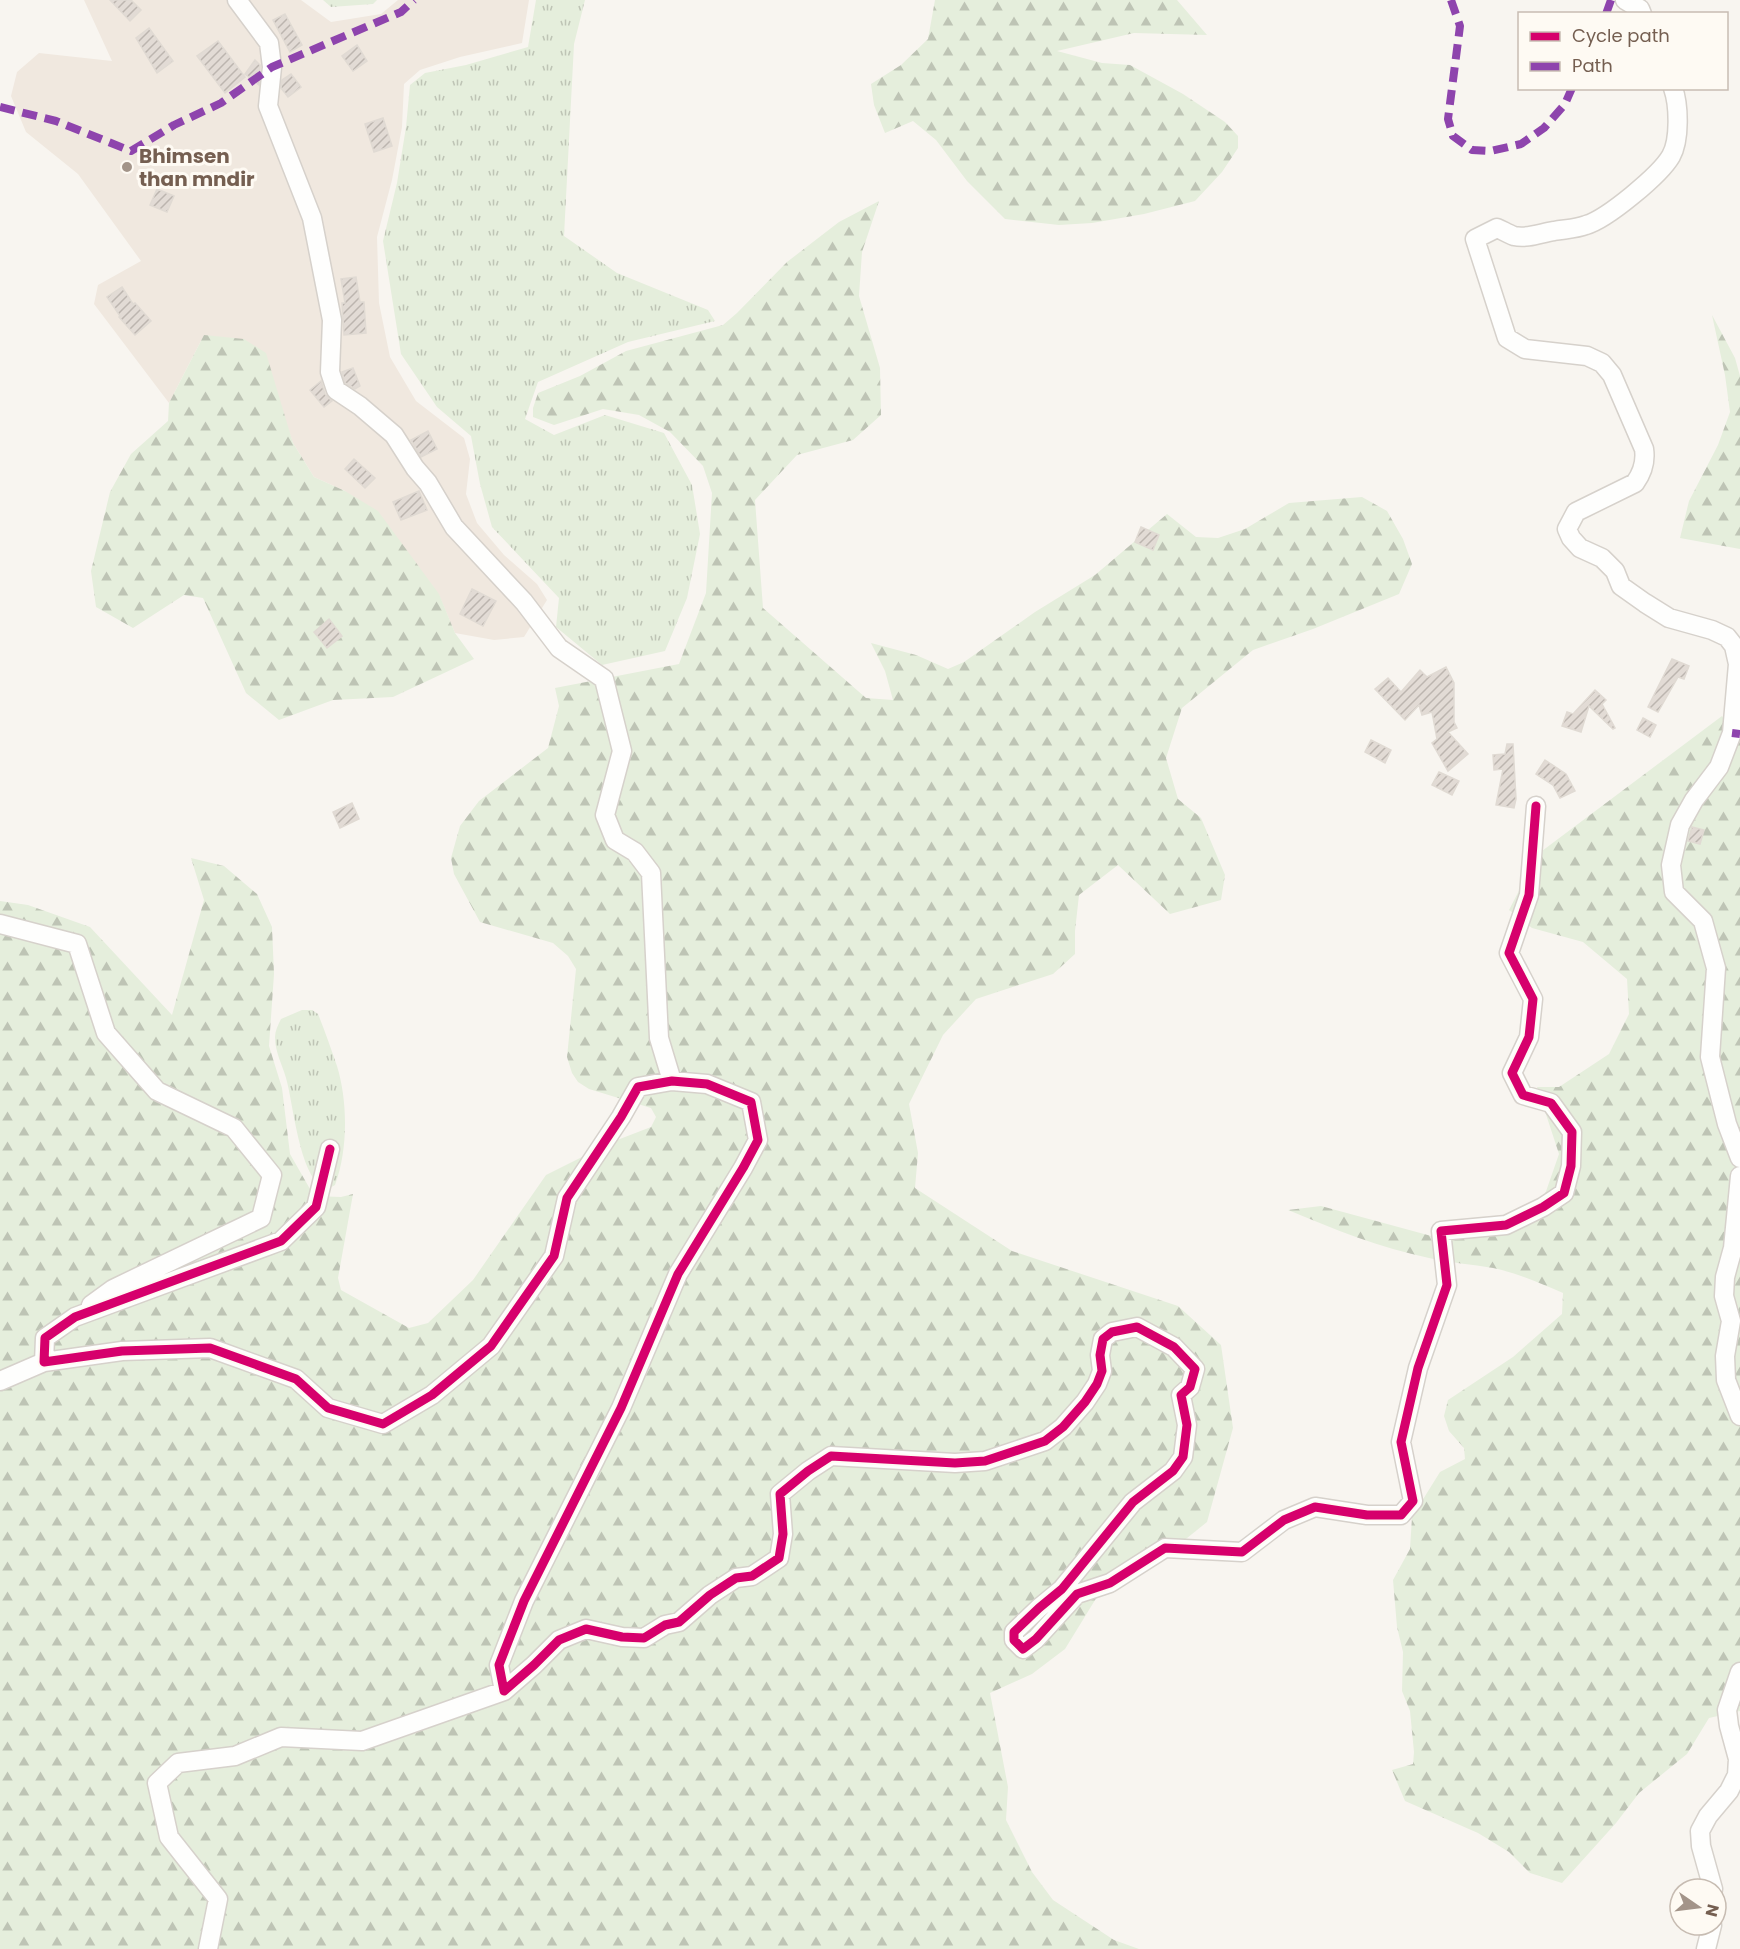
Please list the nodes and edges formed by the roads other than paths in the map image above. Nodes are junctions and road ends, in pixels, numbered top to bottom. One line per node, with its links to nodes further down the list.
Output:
1 (237, 0): 7 (street)
2 (1625, 0): 3 (street)
3 (1641, 12)
4 (1674, 90): 9 (street)
5 (1536, 806): 16 (street)
6 (0, 924): 11 (street)
7 (672, 1082): 12 (street); 16 (street)
8 (330, 1149): 11 (street)
9 (1740, 1158)
10 (1740, 1176): 14 (street)
11 (75, 1317): 12 (street)
12 (44, 1362): 13 (street)
13 (0, 1381)
14 (1740, 1416)
15 (1740, 1672): 17 (street)
16 (504, 1692): 18 (street)
17 (1710, 1877)
18 (208, 1949)

